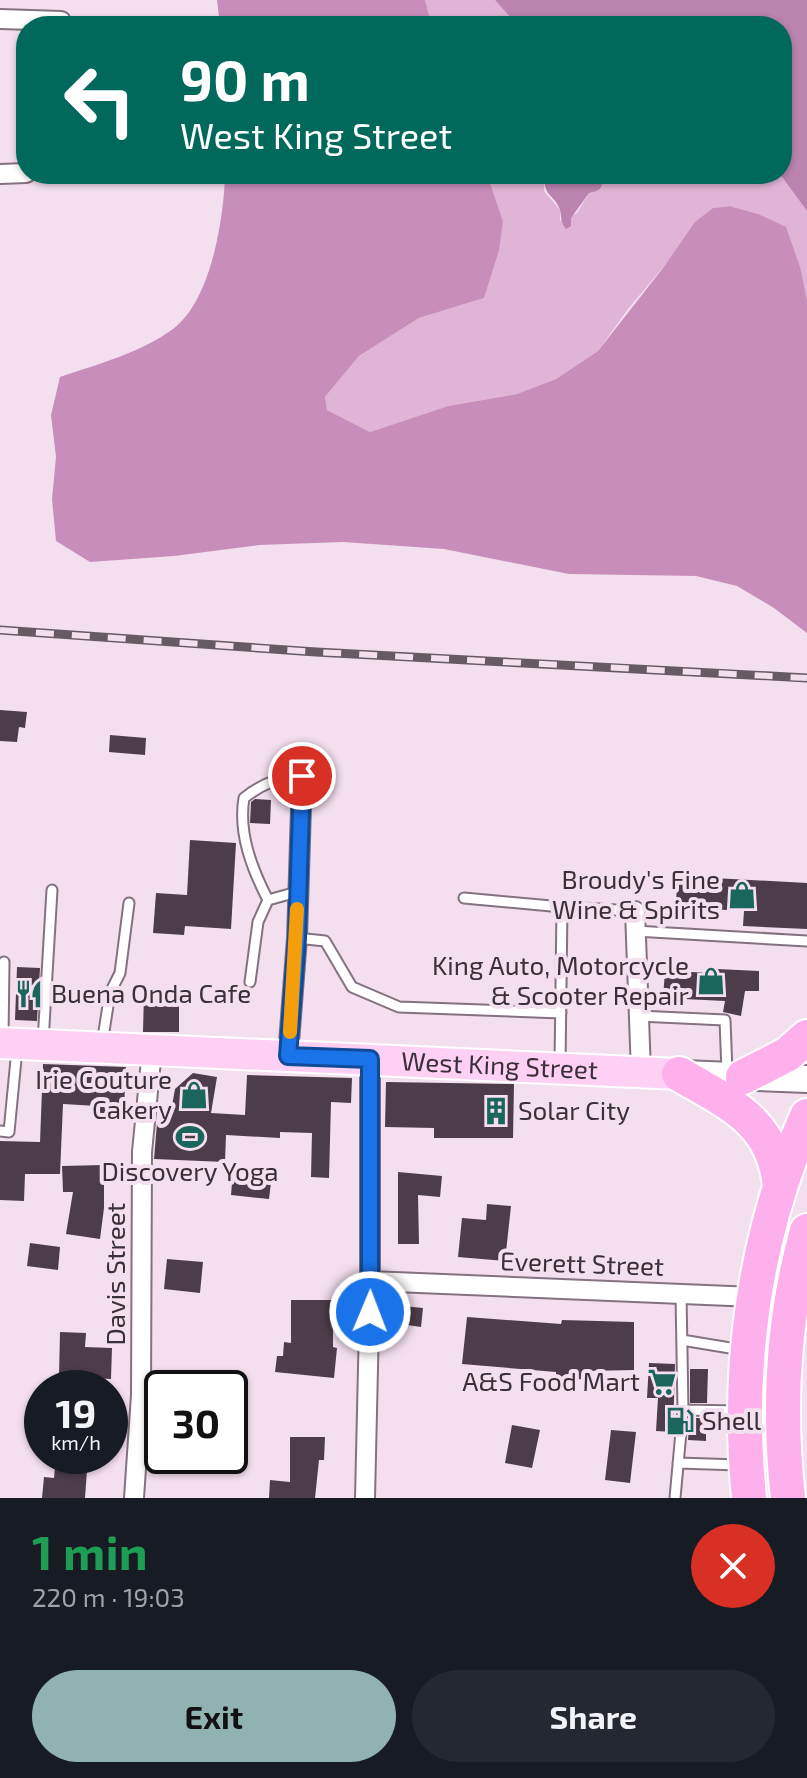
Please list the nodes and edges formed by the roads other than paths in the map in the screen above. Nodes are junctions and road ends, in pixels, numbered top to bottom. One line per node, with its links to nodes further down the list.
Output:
1 (302, 777): 3 (street); 5 (lane)
2 (52, 890): 17 (lane)
3 (297, 892): 5 (lane); 10 (street)
4 (464, 898): 7 (lane)
5 (268, 900): 13 (lane)
6 (129, 903): 18 (lane)
7 (562, 907): 8 (lane); 14 (lane)
8 (635, 911): 9 (street)
9 (635, 931): 11 (lane); 15 (street)
10 (297, 938): 14 (lane); 20 (street)
11 (807, 941)
12 (4, 962): 17 (lane)
13 (250, 982)
14 (561, 1013): 22 (lane)
15 (638, 1016): 23 (street); 25 (lane)
16 (807, 1037): 25 (highway)
17 (16, 1044): 18 (main road, West King Street); 28 (lane)
18 (102, 1048): 19 (main road, West King Street)
19 (152, 1050): 20 (main road, West King Street); 41 (street, Davis Street)
20 (288, 1056): 21 (main road, West King Street)
21 (370, 1059): 22 (main road, West King Street); 31 (street)
22 (560, 1068): 23 (main road, West King Street)
23 (641, 1072): 24 (main road, West King Street)
24 (679, 1074): 25 (main road, West King Street); 29 (highway)
25 (735, 1076): 26 (main road, West King Street)
26 (807, 1079)
27 (807, 1116): 29 (highway)
28 (0, 1131)
29 (780, 1187): 33 (highway)
30 (807, 1231): 34 (highway)
31 (370, 1281): 32 (street, Everett Street); 42 (street)
32 (681, 1294): 33 (street, Everett Street); 35 (lane)
33 (754, 1297): 34 (street, Everett Street); 36 (highway)
34 (797, 1305): 44 (highway)
35 (682, 1340): 36 (lane); 37 (lane)
36 (747, 1351): 38 (highway)
37 (683, 1410): 38 (lane); 39 (lane)
38 (744, 1411): 40 (highway)
39 (678, 1463): 40 (lane); 43 (lane)
40 (748, 1482)
41 (134, 1498)
42 (365, 1498)
43 (675, 1498)
44 (788, 1498)

